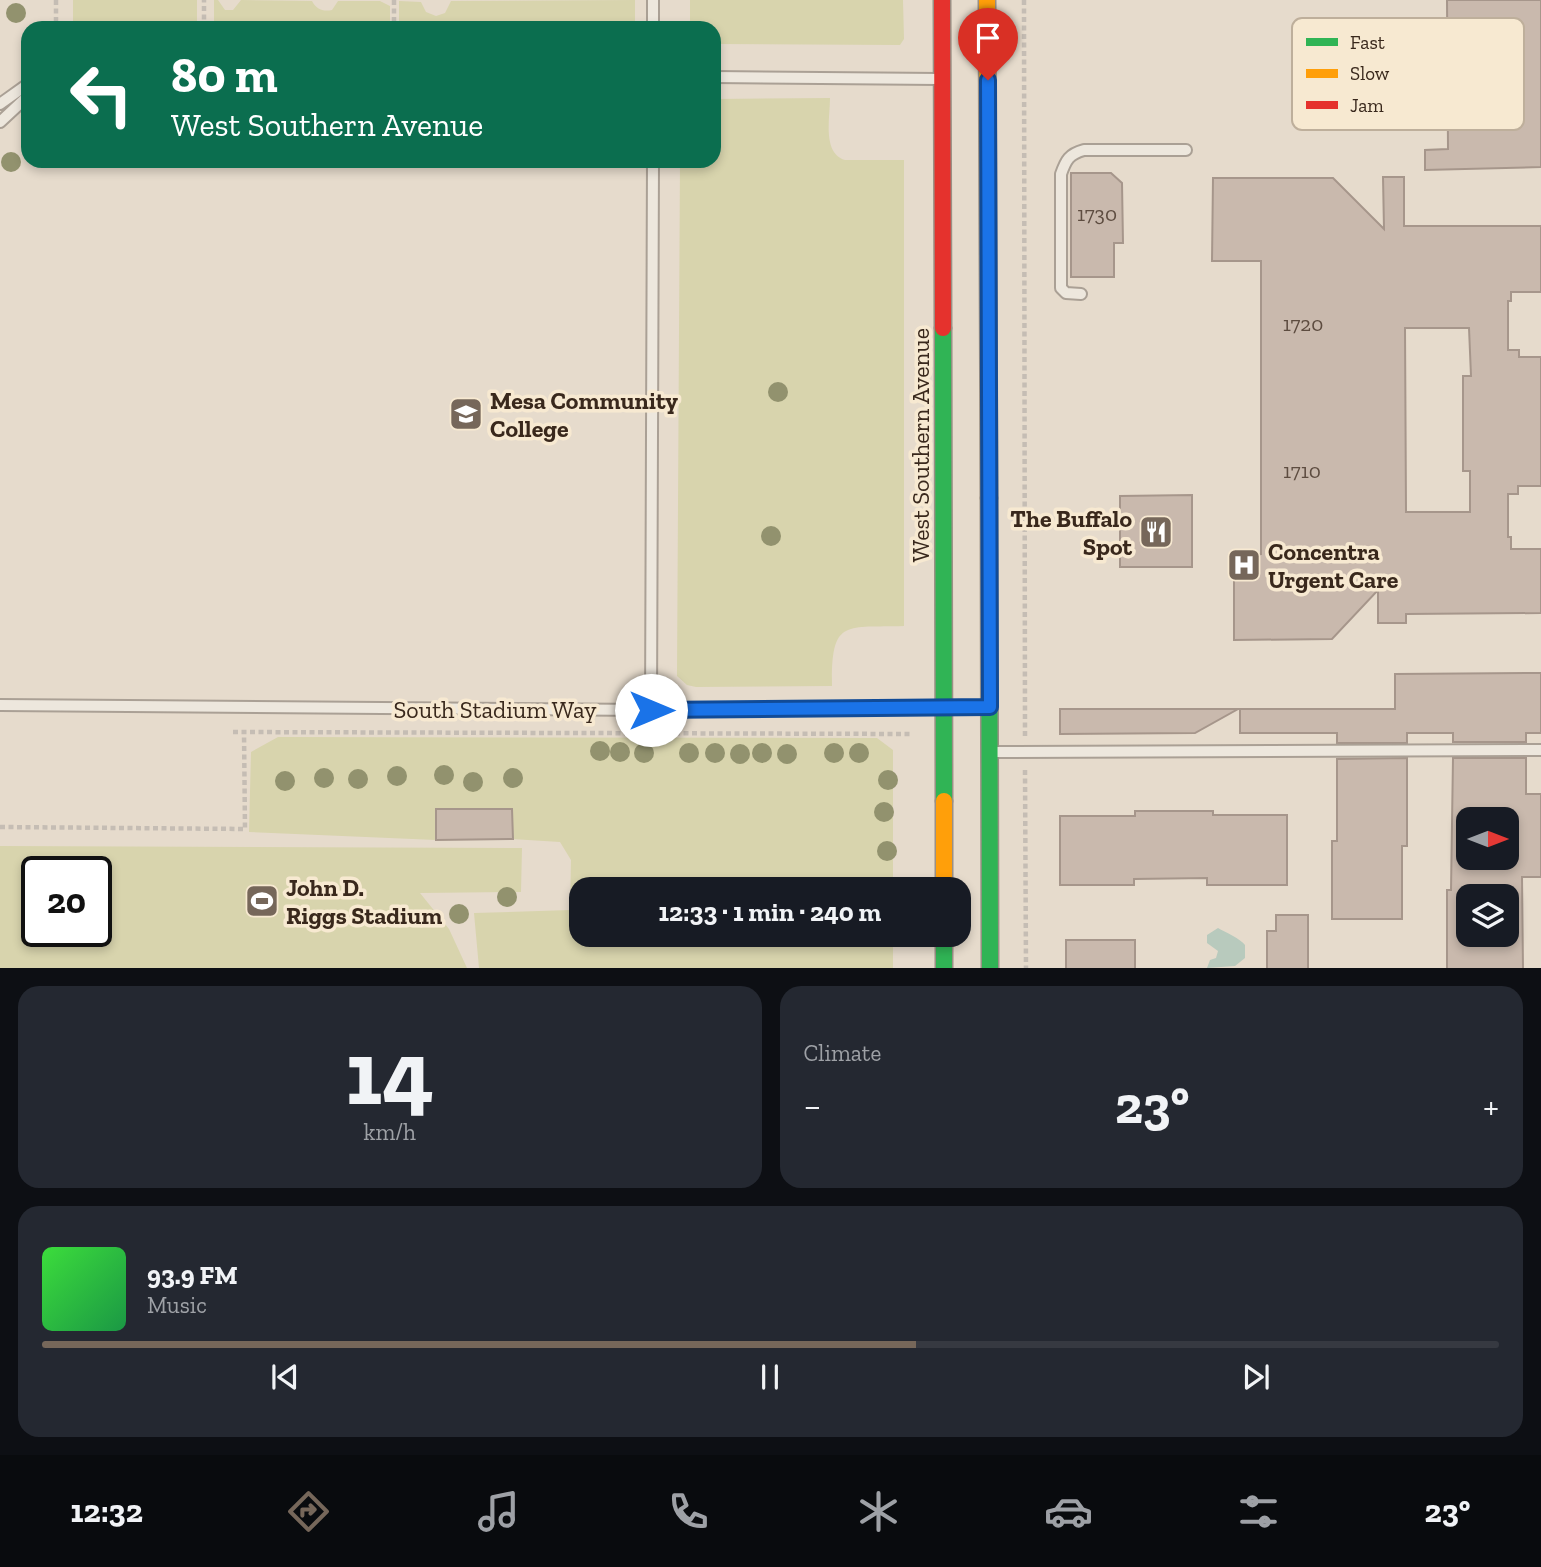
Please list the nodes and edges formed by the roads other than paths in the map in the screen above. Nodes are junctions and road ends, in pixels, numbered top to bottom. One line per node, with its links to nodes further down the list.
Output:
1 (653, 0): 4 (lane)
2 (942, 0): 6 (main road, West Southern Avenue)
3 (987, 0): 15 (main road)
4 (653, 21)
5 (721, 77): 6 (lane)
6 (942, 79): 16 (main road, West Southern Avenue)
7 (21, 89): 9 (lane)
8 (21, 102): 10 (lane)
9 (0, 104)
10 (0, 122)
11 (1186, 150): 13 (lane)
12 (653, 168): 17 (lane)
13 (1081, 294)
14 (0, 705): 17 (lane, South Stadium Way)
15 (990, 707): 16 (lane, South Stadium Way); 19 (main road)
16 (944, 708): 17 (lane, South Stadium Way); 20 (main road, West Southern Avenue)
17 (651, 710)
18 (1541, 750): 19 (lane)
19 (989, 751): 23 (main road)
20 (944, 877)
21 (944, 947): 22 (main road)
22 (944, 968)
23 (990, 968)

